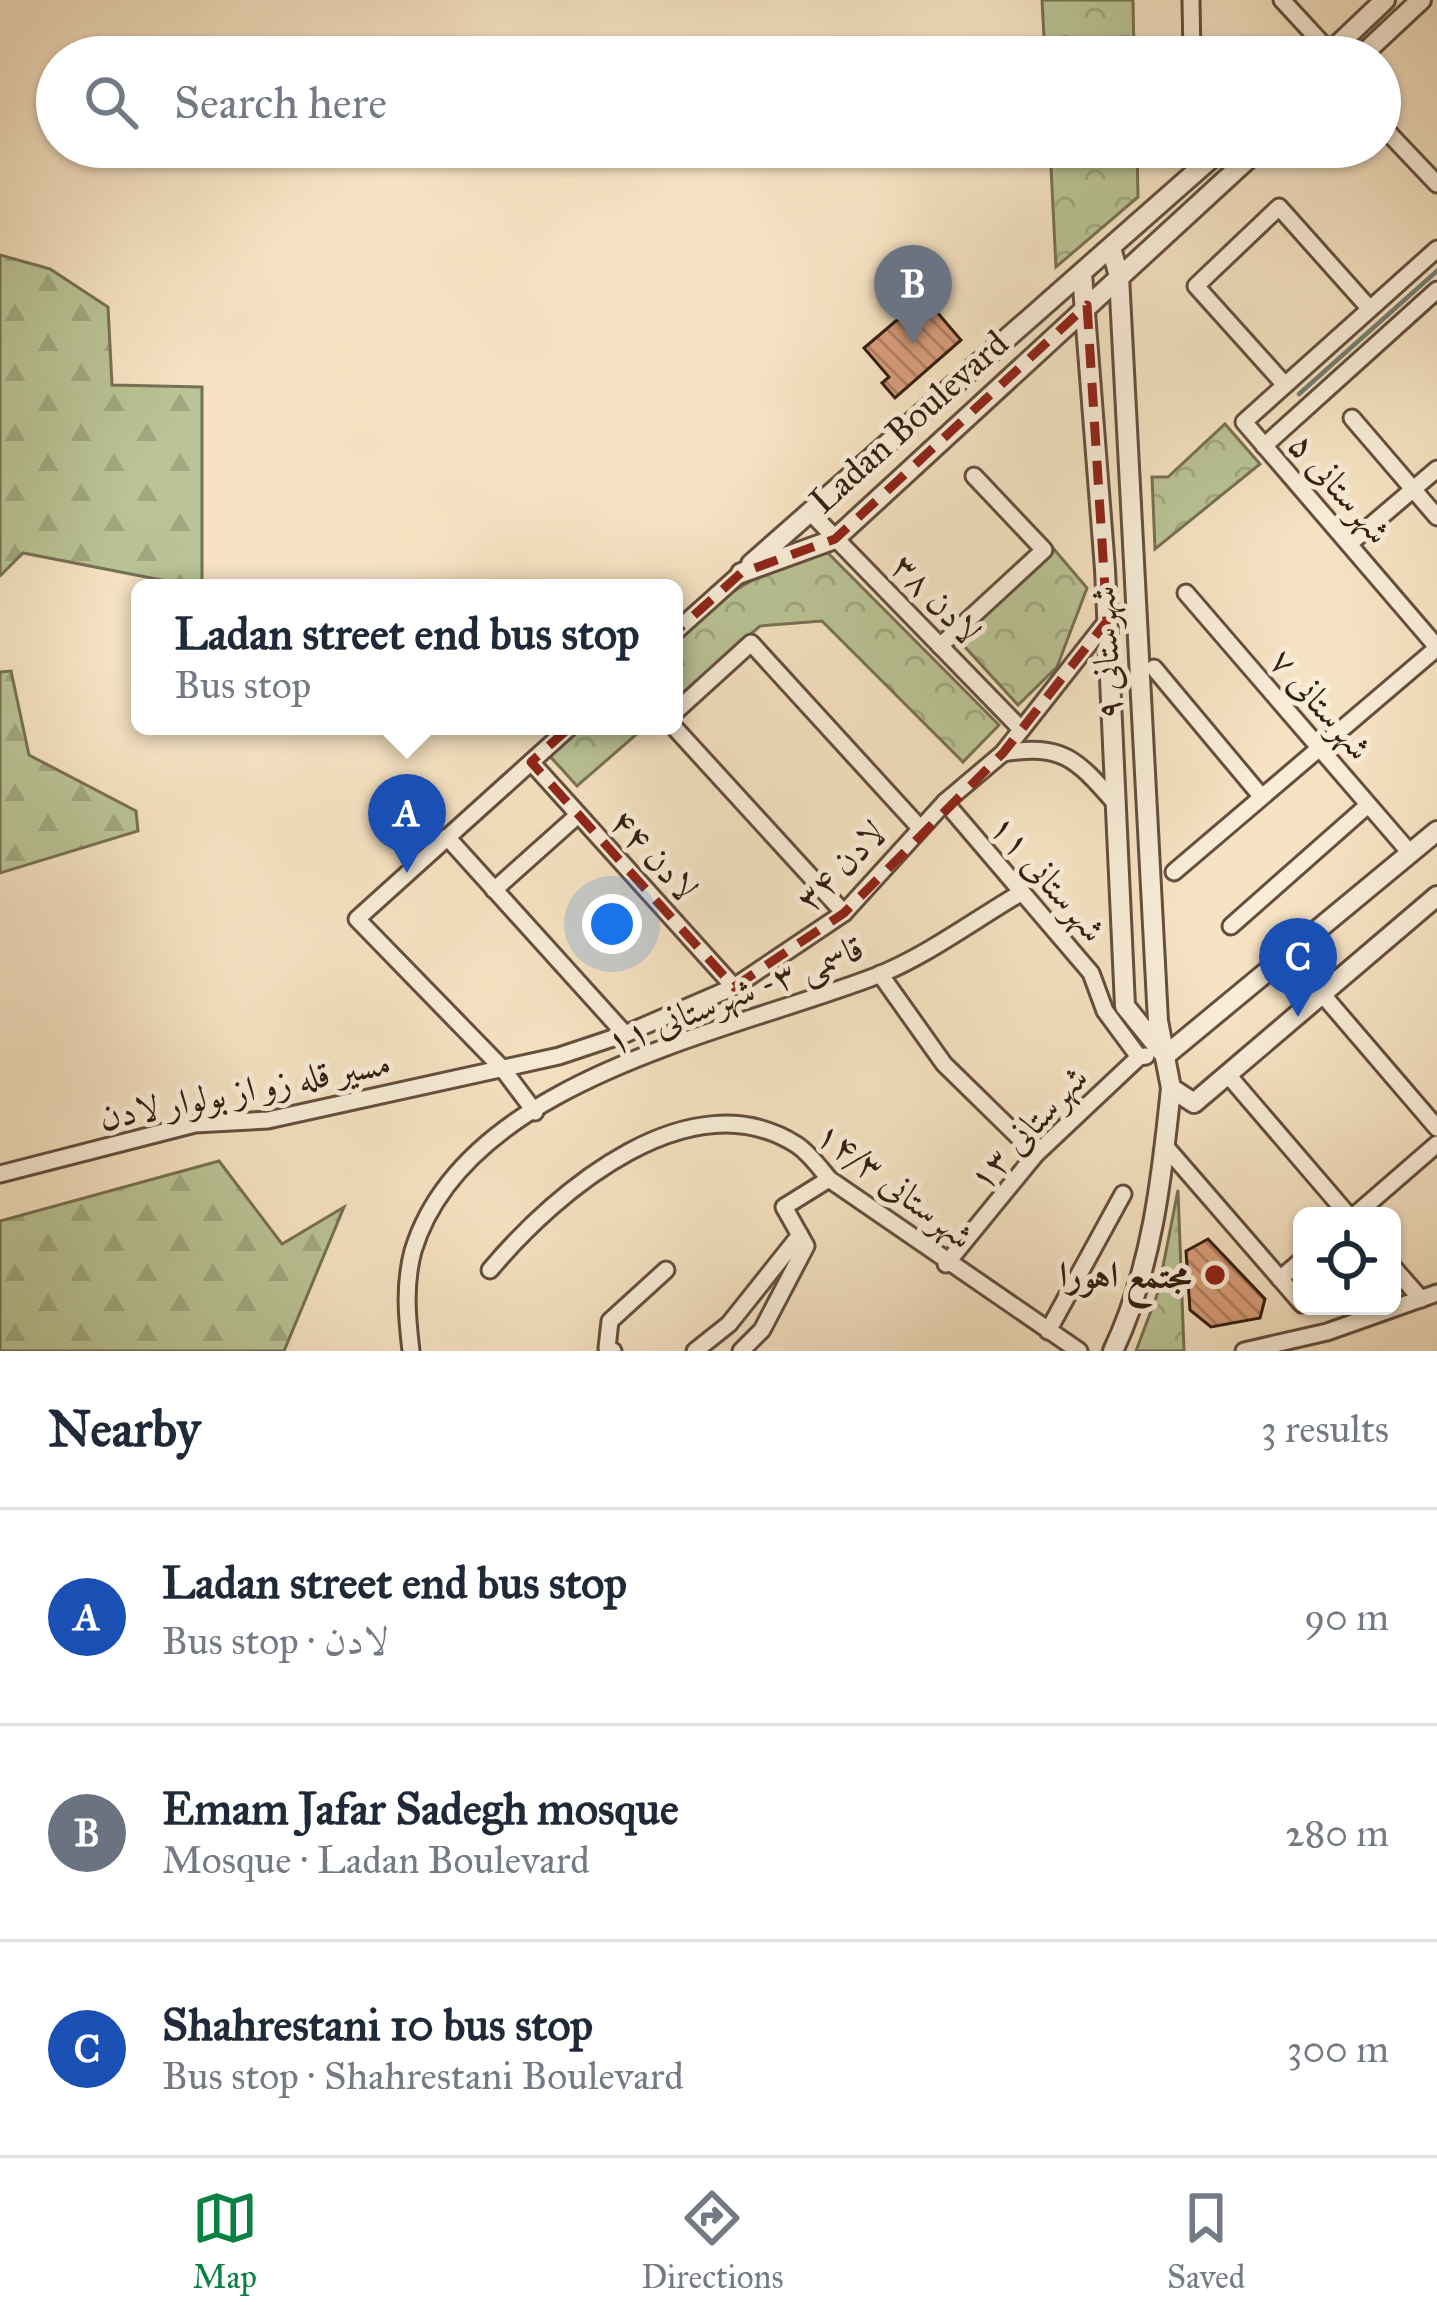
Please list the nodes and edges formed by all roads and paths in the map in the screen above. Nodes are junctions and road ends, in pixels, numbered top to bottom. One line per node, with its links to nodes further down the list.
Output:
1 (1191, 0): 5 (street)
2 (1282, 0): 6 (street)
3 (1385, 0): 7 (street)
4 (1420, 0): 8 (street)
5 (1192, 36)
6 (1312, 36)
7 (1348, 36)
8 (1382, 36)
9 (1401, 145): 12 (street)
10 (1201, 168): 13 (street, Ladan Boulevard)
11 (1238, 168): 16 (street, Ladan Boulevard)
12 (1436, 181)
13 (1111, 248): 15 (street, Ladan Boulevard); 16 (street, شهرستانی ۹)
14 (1437, 249): 19 (street)
15 (1082, 274): 18 (street); 26 (street, Ladan Boulevard)
16 (1119, 276): 18 (street, Ladan Boulevard); 63 (street, شهرستانی ۹)
17 (1437, 290): 22 (street)
18 (1087, 305): 28 (street, Ladan Boulevard); 32 (street)
19 (1370, 309): 20 (street); 20 (street)
20 (1286, 386): 22 (street, شهرستانی ۵)
21 (1352, 418): 25 (street)
22 (1264, 446): 29 (street, شهرستانی ۵)
23 (1437, 470): 25 (street)
24 (974, 476): 34 (street)
25 (1414, 490): 27 (street); 29 (street)
26 (810, 512): 28 (street, لادن ۳۸); 30 (street, Ladan Boulevard)
27 (1437, 517)
28 (835, 539): 30 (street, Ladan Boulevard); 34 (street, لادن ۳۸)
29 (1349, 544): 35 (street, شهرستانی ۵)
30 (741, 573): 33 (street)
31 (1186, 593): 41 (street, شهرستانی ۷)
32 (1107, 621): 38 (street, لادن ۳۴); 46 (street)
33 (683, 625)
34 (940, 646): 38 (street, لادن ۳۸)
35 (1437, 647): 41 (street)
36 (1154, 668): 44 (street)
37 (683, 705): 49 (street)
38 (1019, 727): 42 (street, لادن ۳۴)
39 (561, 735): 43 (street)
40 (681, 735): 57 (street)
41 (1319, 747): 44 (street); 47 (street, شهرستانی ۷)
42 (1003, 753): 45 (street, لادن ۳۴); 46 (street)
43 (530, 762): 48 (street, لادن ۴۴); 51 (street)
44 (1261, 796): 53 (street)
45 (945, 802): 49 (street, لادن ۳۴); 55 (street, شهرستانی ۱۱)
46 (1116, 804): 63 (street)
47 (1368, 805): 52 (street, شهرستانی ۷); 58 (street)
48 (578, 815): 54 (street); 60 (street, لادن ۴۴)
49 (920, 828): 57 (street, لادن ۳۴)
50 (1437, 831): 52 (street)
51 (447, 837): 54 (street); 65 (street)
52 (1411, 854): 63 (street)
53 (1174, 872)
54 (494, 890): 62 (street)
55 (1018, 894): 59 (street, قاسمی ۳- شهرستانی ۱۱); 64 (street, شهرستانی ۱۱)
56 (1435, 902): 61 (street)
57 (844, 914): 60 (street, لادن ۳۴)
58 (1231, 926)
59 (880, 974): 68 (street, قاسمی ۳- شهرستانی ۱۱); 72 (street)
60 (734, 987): 62 (street, لادن ۳۴)
61 (1323, 995): 66 (street); 69 (street)
62 (626, 1034): 65 (street, لادن ۳۴)
63 (1165, 1055): 64 (street, شهرستانی ۱۳); 67 (street, شهرستانی ۹)
64 (1139, 1057): 72 (street, شهرستانی ۱۳)
65 (502, 1068): 68 (street); 73 (street, مسیر قله زو از بولوار لادن)
66 (1228, 1075): 67 (street); 76 (street)
67 (1172, 1088): 71 (street, شهرستانی ۹)
68 (535, 1112): 89 (street, قاسمی ۳- شهرستانی ۱۱)
69 (1437, 1128)
70 (1437, 1144): 77 (street)
71 (1166, 1146): 84 (street); 94 (street, شهرستانی ۹)
72 (1036, 1154): 79 (street, شهرستانی ۱۳)
73 (0, 1174)
74 (829, 1179): 78 (street); 79 (street, شهرستانی ۱۴/۳); 81 (street, شهرستانی ۱۴/۳)
75 (1123, 1194): 87 (street)
76 (1344, 1207)
77 (1363, 1207)
78 (800, 1235): 91 (street); 92 (street)
79 (946, 1264): 87 (street, شهرستانی ۱۴/۳)
80 (1293, 1268): 84 (street)
81 (490, 1270)
82 (666, 1270): 90 (street)
83 (1401, 1273): 86 (street)
84 (1280, 1279): 85 (street)
85 (1293, 1294)
86 (1432, 1295): 88 (street)
87 (1048, 1331): 93 (street, شهرستانی ۱۴/۳)
88 (1320, 1340): 95 (street)
89 (411, 1351)
90 (613, 1351)
91 (694, 1351)
92 (741, 1351)
93 (1078, 1351)
94 (1113, 1351)
95 (1244, 1351)

